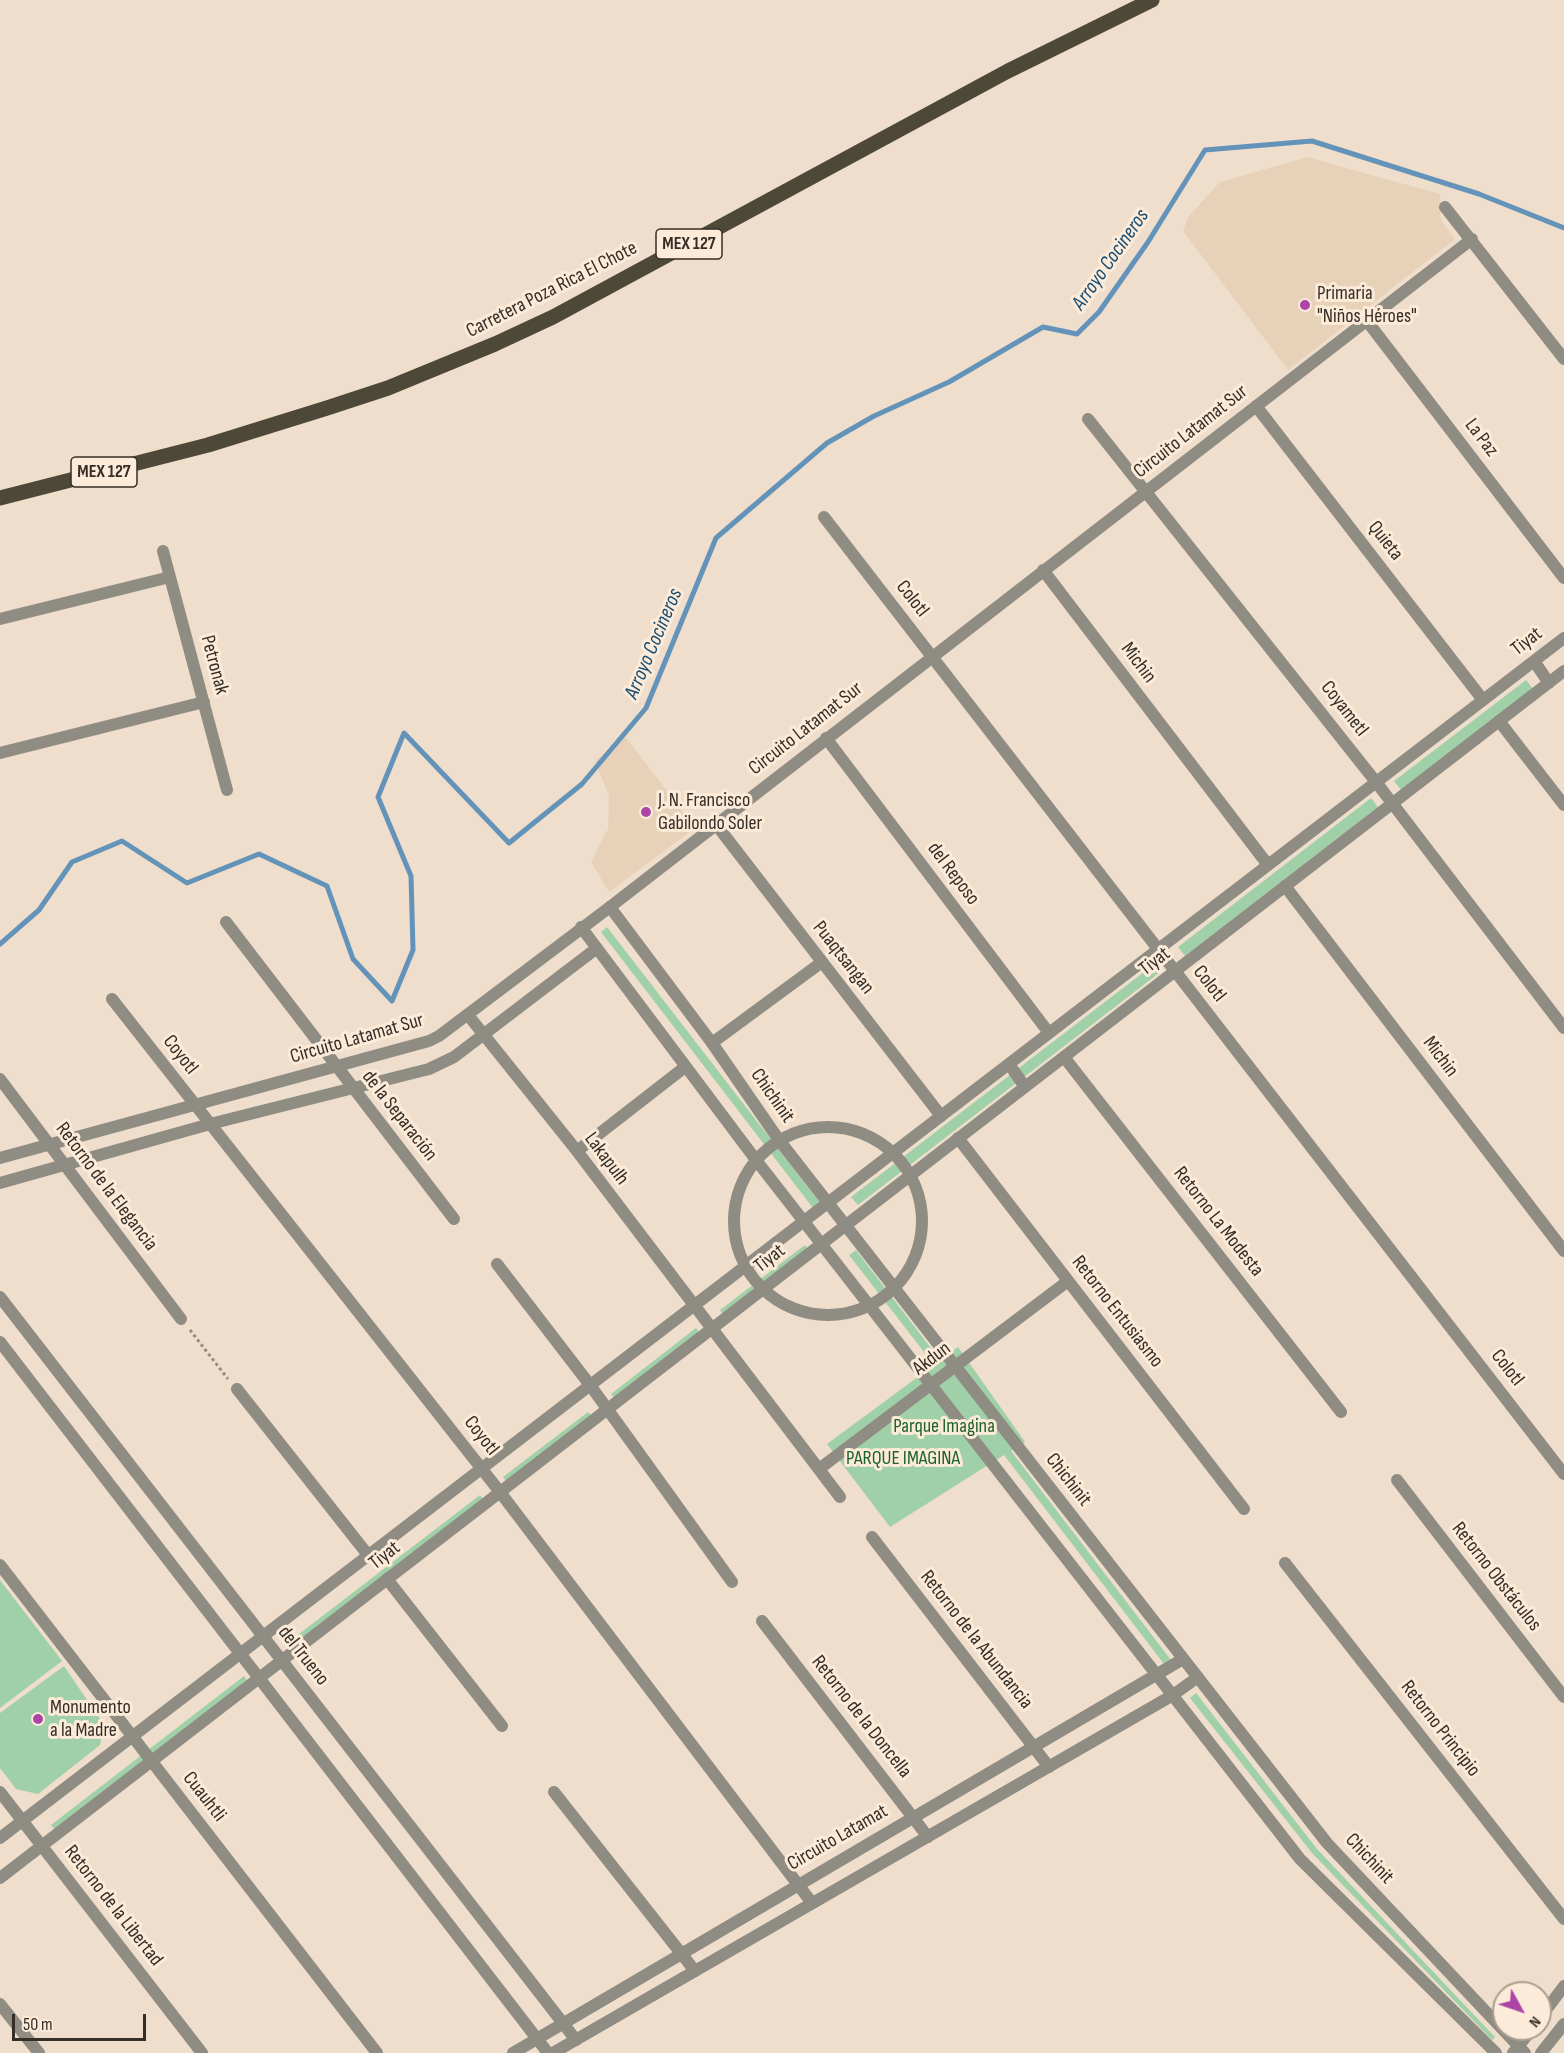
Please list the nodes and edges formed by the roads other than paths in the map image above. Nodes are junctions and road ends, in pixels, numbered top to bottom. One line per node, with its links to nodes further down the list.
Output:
1 (1152, 0): 9 (main road, Carretera Poza Rica El Chote / MEX 127)
2 (1445, 207): 3 (street)
3 (1472, 239): 4 (street, Circuito Latamat Sur); 5 (street)
4 (1366, 321): 6 (street, Circuito Latamat Sur); 14 (street, La Paz)
5 (1564, 359)
6 (1256, 406): 8 (street, Circuito Latamat Sur); 21 (street, Quieta)
7 (1088, 420): 8 (street, Coyametl)
8 (1147, 491): 12 (street, Circuito Latamat Sur); 26 (street, Coyametl)
9 (0, 498)
10 (824, 517): 17 (street, Colotl)
11 (163, 551): 13 (street, Petronak)
12 (1043, 570): 17 (street, Circuito Latamat Sur); 31 (street, Michin)
13 (170, 577): 15 (street); 22 (street, Petronak)
14 (1564, 578)
15 (0, 619)
16 (1564, 638): 18 (street, Tiyat)
17 (931, 656): 24 (street, Circuito Latamat Sur); 37 (street, Colotl)
18 (1534, 661): 20 (street); 21 (street, Tiyat)
19 (1564, 671): 20 (street, Tiyat)
20 (1549, 683): 23 (street, Tiyat)
21 (1483, 700): 26 (street, Tiyat)
22 (204, 702): 25 (street); 27 (street, Petronak)
23 (1499, 721): 28 (street, Tiyat); 29 (street)
24 (826, 738): 30 (street, Circuito Latamat Sur); 43 (street, del Reposo)
25 (0, 753)
26 (1376, 782): 28 (street, Coyametl); 31 (street, Tiyat)
27 (227, 790)
28 (1393, 803): 32 (street, Tiyat); 42 (street, Coyametl)
29 (1564, 805)
30 (715, 823): 33 (street, Circuito Latamat Sur); 38 (street, Puaqtsangan)
31 (1268, 865): 37 (street, Tiyat)
32 (1285, 886): 39 (street, Tiyat); 71 (street, Michin)
33 (610, 907): 35 (street, Circuito Latamat Sur); 45 (street, Chichinit)
34 (226, 922): 48 (street, de la Separación)
35 (581, 927): 36 (street); 41 (street, Circuito Latamat Sur)
36 (597, 948): 44 (street); 49 (street)
37 (1159, 949): 39 (street, Colotl); 43 (street, Tiyat)
38 (822, 962): 45 (street); 54 (street, Puaqtsangan)
39 (1175, 971): 46 (street, Tiyat); 91 (street, Colotl)
40 (112, 999): 53 (street, Coyotl)
41 (468, 1015): 44 (street, Lakapulh); 48 (street, Circuito Latamat Sur)
42 (1564, 1028)
43 (1049, 1033): 47 (street, Tiyat)
44 (483, 1035): 52 (street); 59 (street, Lakapulh)
45 (712, 1043): 57 (street, Chichinit)
46 (1064, 1056): 51 (street, Tiyat); 88 (street, Retorno La Modesta)
47 (1009, 1064): 51 (street); 54 (street, Tiyat)
48 (336, 1066): 52 (street, de la Separación); 53 (street, Circuito Latamat Sur)
49 (685, 1067): 59 (street); 62 (street)
50 (0, 1079): 58 (street, Retorno de la Elegancia)
51 (1025, 1087): 56 (street, Tiyat)
52 (353, 1089): 55 (street); 67 (street, de la Separación)
53 (193, 1103): 55 (street, Coyotl); 58 (street, Circuito Latamat Sur)
54 (941, 1116): 60 (street, Tiyat)
55 (210, 1124): 63 (street); 89 (street, Coyotl)
56 (958, 1138): 64 (street, Tiyat); 74 (street, Retorno Entusiasmo)
57 (779, 1140): 60 (street); 62 (street); 66 (street, Chichinit)
58 (49, 1144): 61 (street, Circuito Latamat Sur); 63 (street, Retorno de la Elegancia)
59 (577, 1151): 78 (street, Lakapulh)
60 (893, 1153): 64 (street); 66 (street, Tiyat)
61 (0, 1158)
62 (756, 1160): 68 (street); 73 (street)
63 (66, 1166): 65 (street); 80 (street, Retorno de la Elegancia)
64 (911, 1175): 69 (street, Tiyat); 75 (street)
65 (0, 1183)
66 (828, 1203): 68 (street, Tiyat); 69 (street, Chichinit)
67 (454, 1220)
68 (804, 1221): 70 (street); 73 (street, Tiyat)
69 (846, 1225): 70 (street, Tiyat); 75 (street, Chichinit)
70 (821, 1244): 76 (street, Tiyat); 79 (street)
71 (1564, 1251)
72 (497, 1264): 85 (street)
73 (745, 1266): 76 (street); 78 (street, Tiyat)
74 (1068, 1281): 83 (street, Akdun); 95 (street, Retorno Entusiasmo)
75 (894, 1288): 79 (street); 83 (street, Chichinit)
76 (762, 1290): 79 (street); 81 (street, Tiyat)
77 (0, 1297): 103 (street, del Trueno)
78 (693, 1306): 81 (street, Lakapulh); 85 (street, Tiyat)
79 (869, 1306): 84 (street)
80 (181, 1319)
81 (711, 1329): 87 (street, Tiyat); 90 (street, Lakapulh)
82 (0, 1342): 104 (street)
83 (955, 1366): 84 (street, Akdun); 105 (street, Chichinit)
84 (931, 1384): 90 (street, Akdun); 107 (street)
85 (590, 1385): 87 (street); 89 (street, Tiyat)
86 (237, 1389): 97 (street)
87 (607, 1410): 93 (street, Tiyat); 101 (street)
88 (1341, 1412)
89 (482, 1468): 93 (street, Coyotl); 97 (street, Tiyat)
90 (819, 1469): 94 (street, Lakapulh)
91 (1564, 1474)
92 (1397, 1480): 111 (street, Retorno Obstáculos)
93 (500, 1492): 100 (street, Tiyat); 125 (street, Coyotl)
94 (840, 1497)
95 (1244, 1509)
96 (872, 1538): 114 (street, Retorno de la Abundancia)
97 (368, 1555): 103 (street, Tiyat)
98 (1285, 1563): 127 (street, Retorno Principio)
99 (0, 1565): 113 (street, Cuauhtli)
100 (387, 1579): 106 (street, Tiyat); 112 (street)
101 (732, 1582)
102 (762, 1621): 119 (street, Retorno de la Doncella)
103 (263, 1636): 104 (street, Tiyat); 106 (street, del Trueno)
104 (240, 1654): 109 (street); 113 (street, Tiyat)
105 (1183, 1659): 107 (street, Circuito Latamat); 108 (street, Chichinit)
106 (282, 1660): 109 (street, Tiyat); 133 (street, del Trueno)
107 (1156, 1674): 110 (street); 114 (street, Circuito Latamat)
108 (1198, 1677): 110 (street); 137 (street, Chichinit)
109 (259, 1678): 115 (street, Tiyat); 135 (street)
110 (1173, 1695): 116 (street); 144 (street)
111 (1564, 1697)
112 (502, 1726)
113 (132, 1736): 115 (street, Cuauhtli); 120 (street, Tiyat)
114 (1033, 1746): 116 (street, Retorno de la Abundancia); 119 (street, Circuito Latamat)
115 (151, 1761): 123 (street, Tiyat); 140 (street, Cuauhtli)
116 (1049, 1767): 121 (street)
117 (0, 1792): 120 (street, Retorno de la Libertad)
118 (554, 1792): 128 (street)
119 (913, 1817): 121 (street, Retorno de la Doncella); 125 (street, Circuito Latamat)
120 (22, 1821): 122 (street, Tiyat); 123 (street, Retorno de la Libertad)
121 (928, 1837): 126 (street)
122 (0, 1838)
123 (41, 1846): 124 (street, Tiyat); 139 (street, Retorno de la Libertad)
124 (0, 1878)
125 (798, 1885): 126 (street, Coyotl); 128 (street, Circuito Latamat)
126 (812, 1903): 129 (street)
127 (1564, 1919)
128 (681, 1953): 129 (street); 133 (street, Circuito Latamat)
129 (695, 1971): 136 (street)
130 (1564, 1986): 131 (street)
131 (1552, 2002)
132 (0, 2004): 138 (street)
133 (562, 2023): 135 (street, Circuito Latamat); 136 (street, del Trueno)
134 (1564, 2024): 145 (street)
135 (536, 2038): 141 (street, Circuito Latamat); 142 (street)
136 (576, 2040): 143 (street)
137 (1519, 2051)
138 (39, 2053)
139 (201, 2053)
140 (377, 2053)
141 (513, 2053)
142 (548, 2053)
143 (553, 2053)
144 (1497, 2053)
145 (1541, 2053)

